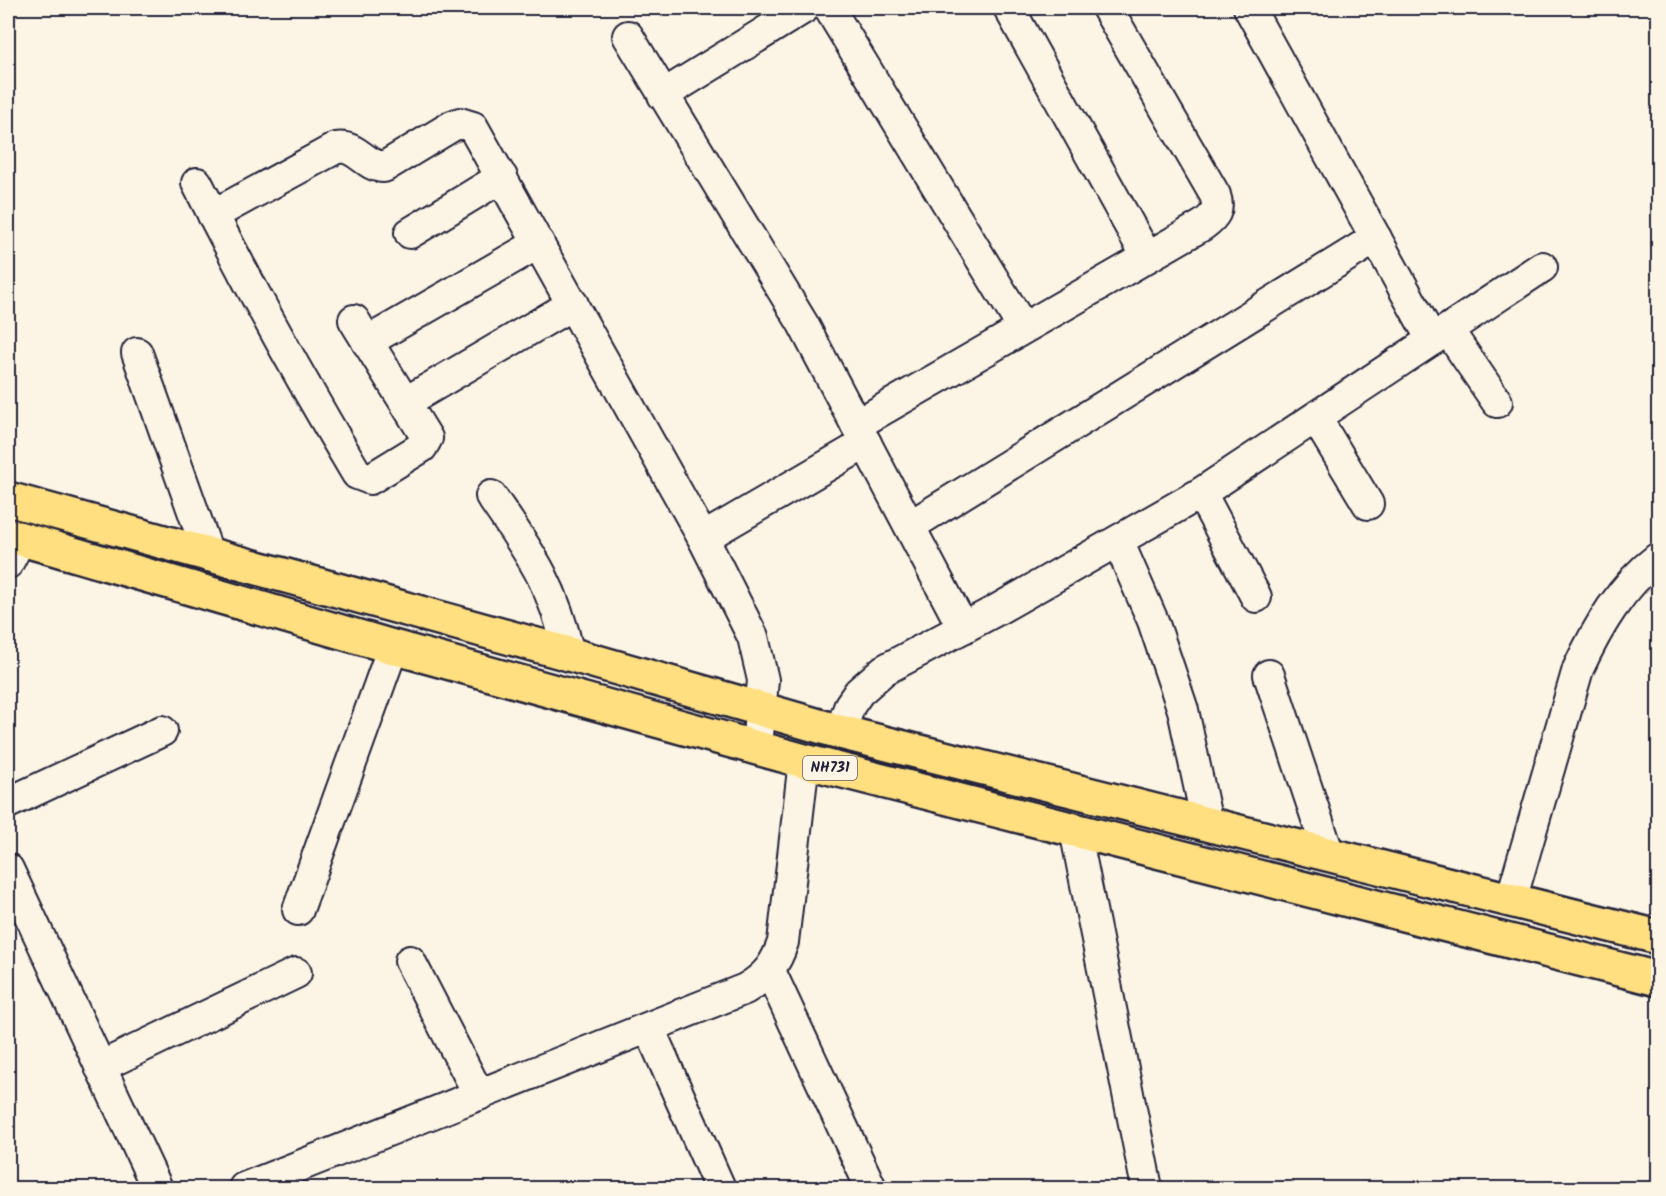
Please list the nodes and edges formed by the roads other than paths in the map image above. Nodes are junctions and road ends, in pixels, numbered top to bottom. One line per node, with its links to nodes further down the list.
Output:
1 (804, 8): 7 (street)
2 (829, 8): 17 (street)
3 (1009, 8): 14 (street)
4 (1107, 8): 14 (street)
5 (1249, 8): 12 (street)
6 (628, 36): 7 (street)
7 (663, 95): 23 (street)
8 (502, 177): 10 (street); 11 (street); 13 (street)
9 (197, 183): 10 (street)
10 (213, 215): 20 (street)
11 (411, 233)
12 (1376, 238): 18 (street); 28 (street)
13 (539, 243): 16 (street); 20 (street)
14 (1147, 257): 17 (street)
15 (1542, 267): 18 (street)
16 (573, 304): 20 (street); 29 (street)
17 (1023, 328): 23 (street)
18 (1440, 335): 21 (street); 22 (street)
19 (137, 353): 32 (street)
20 (406, 402)
21 (1497, 402)
22 (1316, 418): 24 (street); 27 (street)
23 (861, 434): 28 (street); 29 (street)
24 (1201, 493): 30 (street); 34 (street)
25 (491, 496): 37 (street)
26 (8, 500): 32 (highway, NH731)
27 (1368, 504)
28 (910, 525): 35 (street)
29 (703, 538): 39 (street)
30 (1118, 541): 35 (street); 45 (street)
31 (12, 546): 36 (highway, NH731)
32 (209, 556): 37 (highway, NH731)
33 (1659, 558): 49 (street)
34 (1256, 597)
35 (963, 628): 41 (street)
36 (393, 647): 42 (highway, NH731); 50 (street)
37 (569, 654): 39 (highway, NH731)
38 (1269, 675): 47 (street)
39 (760, 709): 41 (highway, NH731); 42 (street)
40 (162, 731): 44 (street)
41 (840, 732): 45 (highway, NH731)
42 (757, 747): 43 (highway, NH731)
43 (804, 761): 46 (highway, NH731); 53 (street)
44 (8, 803)
45 (1207, 823): 47 (highway, NH731)
46 (1075, 830): 55 (highway, NH731); 63 (street)
47 (1329, 855): 49 (highway, NH731)
48 (8, 869): 57 (street)
49 (1511, 900): 51 (highway, NH731)
50 (298, 909)
51 (1659, 937)
52 (410, 961): 58 (street)
53 (770, 970): 56 (street); 62 (street)
54 (296, 973): 57 (street)
55 (1659, 979)
56 (650, 1028): 58 (street); 61 (street)
57 (100, 1066): 59 (street)
58 (479, 1095): 60 (street)
59 (157, 1188)
60 (244, 1188)
61 (720, 1188)
62 (871, 1188)
63 (1147, 1188)

